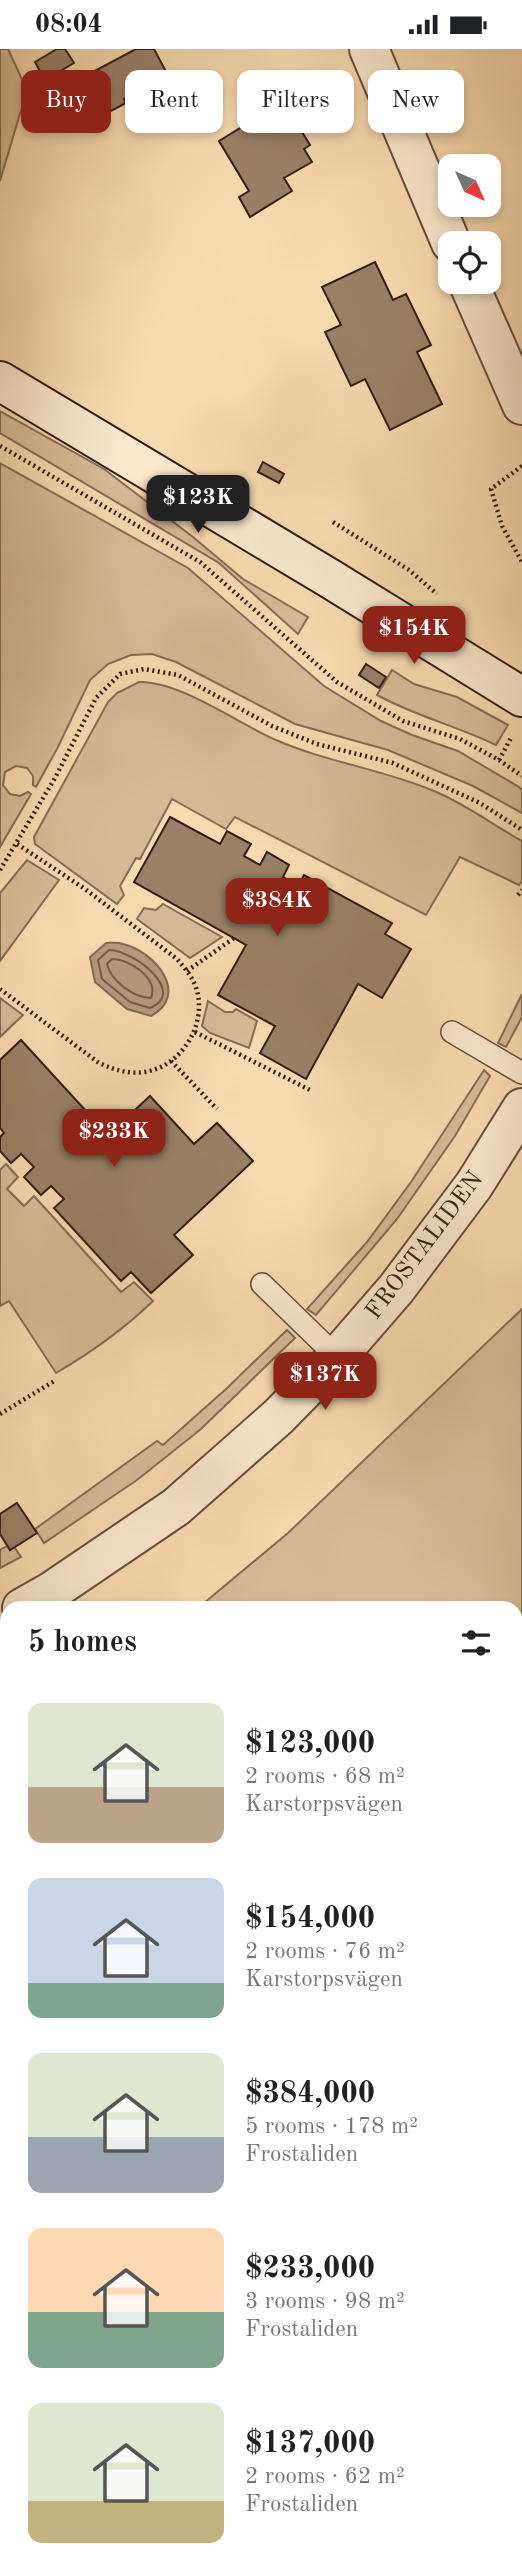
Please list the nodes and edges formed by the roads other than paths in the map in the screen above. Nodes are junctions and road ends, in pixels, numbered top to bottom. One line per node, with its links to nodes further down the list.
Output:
1 (369, 49): 2 (street)
2 (446, 231)
3 (473, 294): 5 (street)
4 (0, 381): 6 (street)
5 (522, 405)
6 (519, 713)
7 (452, 1032): 8 (lane)
8 (522, 1073)
9 (522, 1108): 11 (street, FROSTALIDEN)
10 (262, 1284): 11 (lane)
11 (337, 1357): 12 (street, FROSTALIDEN)
12 (34, 1601)

